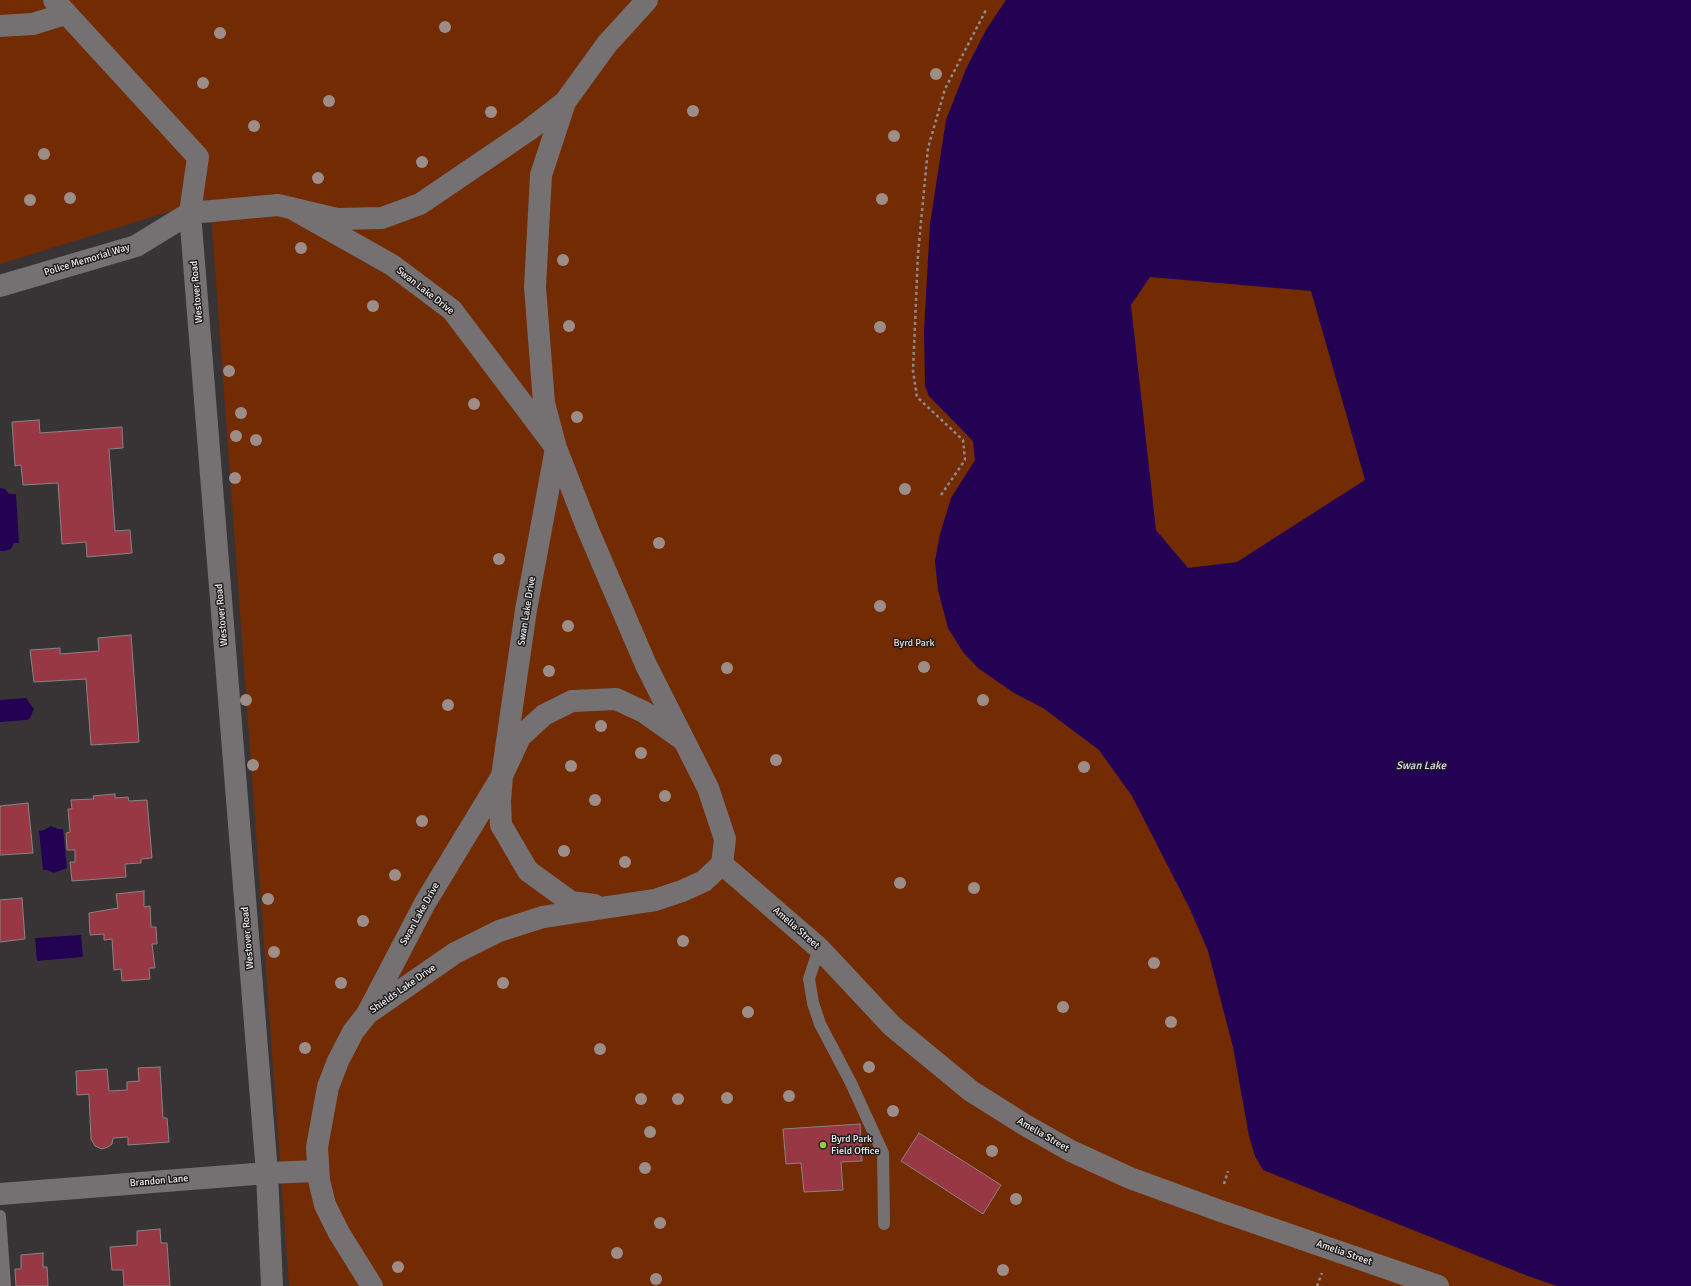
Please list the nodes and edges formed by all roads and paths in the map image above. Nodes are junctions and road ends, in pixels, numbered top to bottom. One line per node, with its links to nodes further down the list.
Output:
1 (647, 0): 5 (street, Swan Lake Drive)
2 (59, 7): 4 (street); 7 (street, Westover Road)
3 (988, 8): 10 (path)
4 (0, 26)
5 (565, 102): 6 (street, Swan Lake Drive); 9 (street, Swan Lake Drive)
6 (291, 208): 7 (street, Swan Lake Drive); 9 (street, Swan Lake Drive)
7 (190, 213): 8 (street, Police Memorial Way); 18 (street, Westover Road)
8 (0, 286)
9 (556, 448): 11 (street, Swan Lake Drive); 12 (street, Swan Lake Drive)
10 (941, 495)
11 (685, 741): 12 (street, Swan Lake Drive); 13 (street, Swan Lake Drive)
12 (502, 776): 14 (street, Shields Lake Drive); 16 (street, Swan Lake Drive)
13 (722, 864): 14 (street, Shields Lake Drive); 15 (street, Amelia Street)
14 (605, 907): 16 (street, Shields Lake Drive)
15 (819, 948): 21 (lane); 25 (street, Amelia Street)
16 (367, 1014): 17 (street, Shields Lake Drive)
17 (318, 1171): 18 (street, Brandon Lane); 24 (street, Shields Lake Drive)
18 (267, 1173): 19 (street, Brandon Lane); 23 (street, Westover Road)
19 (0, 1194)
20 (0, 1216): 22 (lane)
21 (884, 1224)
22 (5, 1286)
23 (272, 1286)
24 (372, 1286)
25 (1438, 1286)

